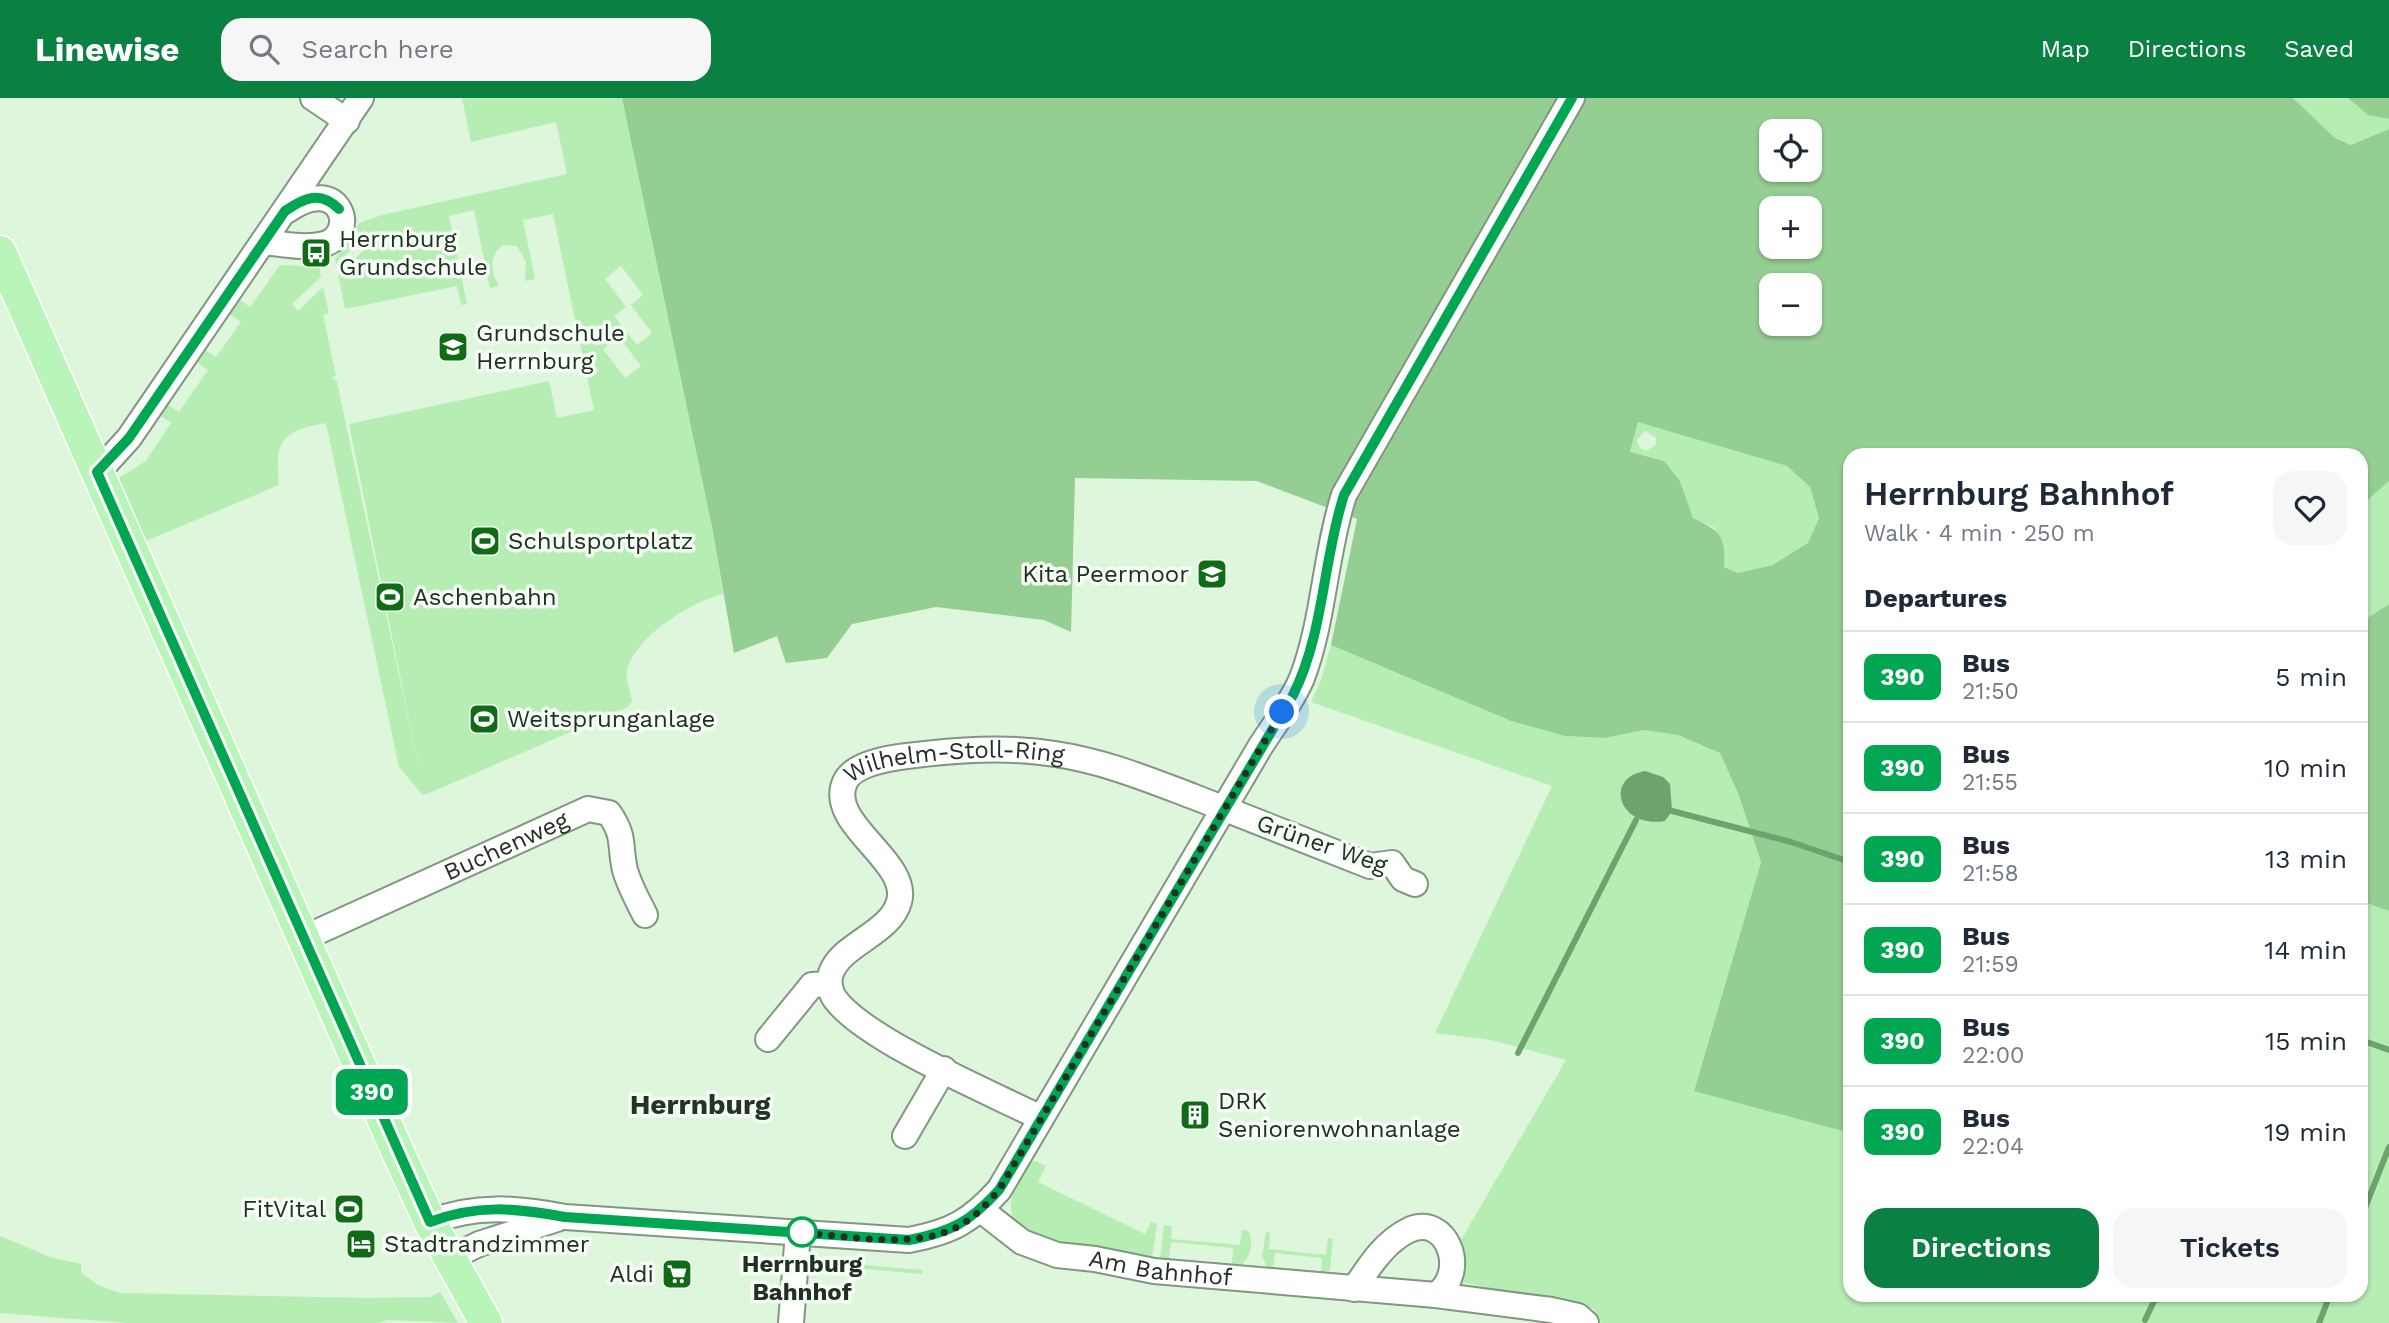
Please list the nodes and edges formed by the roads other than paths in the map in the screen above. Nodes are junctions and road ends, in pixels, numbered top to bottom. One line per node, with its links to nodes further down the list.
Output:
1 (313, 98): 4 (street)
2 (361, 98): 4 (street)
3 (1572, 98): 9 (street)
4 (347, 121): 5 (street)
5 (285, 211): 6 (street); 6 (street)
6 (264, 242): 8 (street)
7 (0, 252): 8 (main road)
8 (97, 472): 12 (main road)
9 (1226, 809): 10 (street, Grüner Weg); 13 (street, Wilhelm-Stoll-Ring); 16 (street)
10 (1415, 884)
11 (645, 915): 12 (street, Buchenweg)
12 (304, 938): 20 (main road)
13 (829, 984): 14 (street); 15 (street)
14 (768, 1039)
15 (944, 1069): 16 (street); 17 (street)
16 (1041, 1118): 18 (street)
17 (905, 1136)
18 (981, 1210): 21 (street); 23 (street, Am Bahnhof)
19 (565, 1217): 20 (street); 21 (street); 22 (street)
20 (430, 1222): 22 (main road)
21 (798, 1232): 26 (street)
22 (450, 1258): 25 (main road)
23 (1354, 1289): 24 (street, Am Bahnhof); 24 (street)
24 (1436, 1295): 27 (street, Am Bahnhof)
25 (486, 1323)
26 (791, 1323)
27 (1586, 1323)

